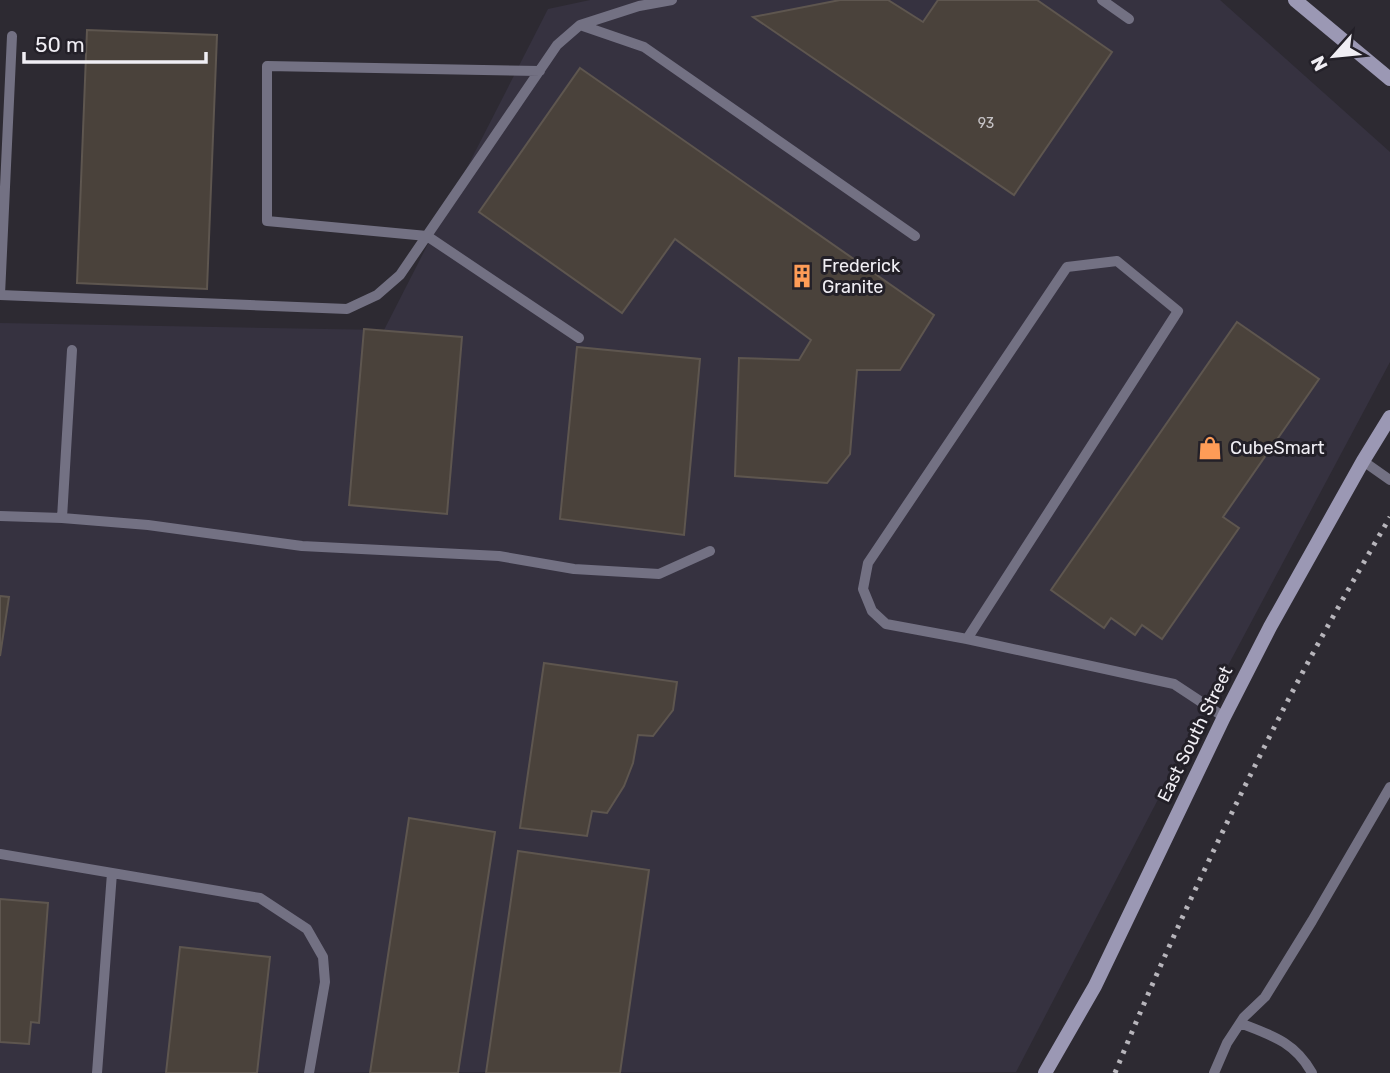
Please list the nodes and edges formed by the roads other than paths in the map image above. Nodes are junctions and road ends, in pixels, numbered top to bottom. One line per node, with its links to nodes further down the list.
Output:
1 (672, 0): 5 (lane)
2 (1102, 0): 4 (lane)
3 (1295, 0): 8 (main road)
4 (1129, 19)
5 (580, 25): 7 (lane); 10 (lane)
6 (12, 36): 11 (lane)
7 (540, 71): 9 (lane); 9 (lane)
8 (1390, 79)
9 (427, 236): 11 (lane); 12 (lane)
10 (915, 236)
11 (0, 295)
12 (579, 338)
13 (72, 350): 18 (lane)
14 (1390, 417): 15 (main road, East South Street)
15 (1363, 461): 16 (lane); 21 (main road, East South Street)
16 (1390, 480)
17 (0, 516): 18 (lane)
18 (62, 518): 19 (lane)
19 (710, 551)
20 (967, 639): 20 (lane); 21 (lane)
21 (1224, 717): 28 (main road, East South Street)
22 (1390, 787): 25 (lane)
23 (0, 853): 24 (lane)
24 (111, 873): 26 (lane); 27 (lane)
25 (1240, 1023): 29 (lane); 30 (lane)
26 (97, 1073)
27 (309, 1073)
28 (1045, 1073)
29 (1214, 1073)
30 (1312, 1073)

